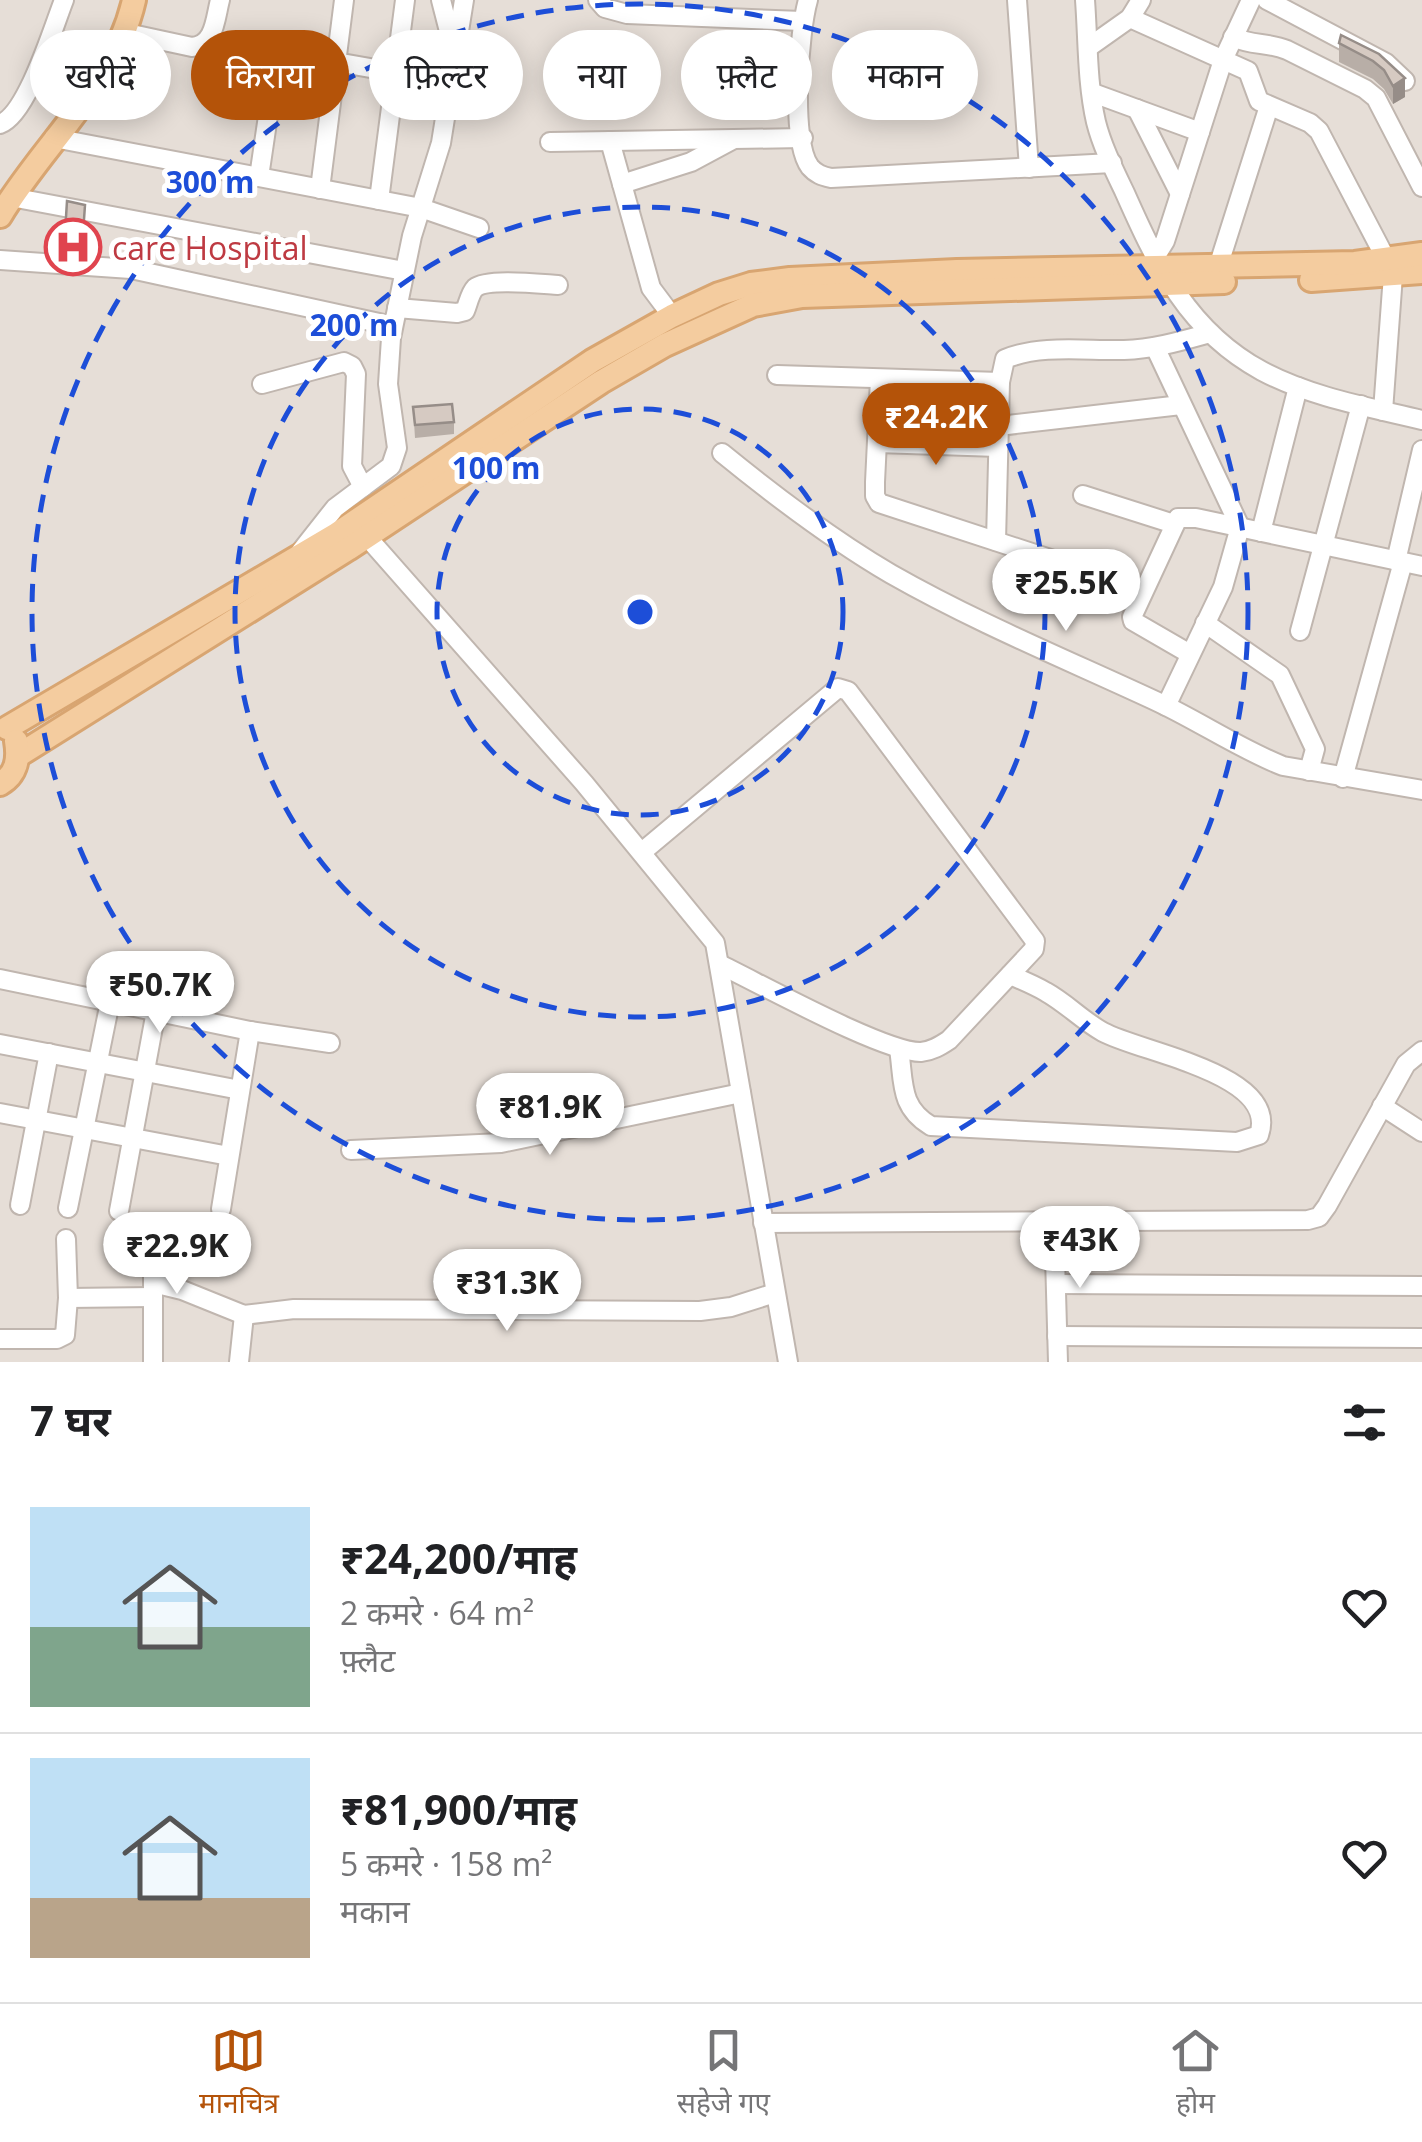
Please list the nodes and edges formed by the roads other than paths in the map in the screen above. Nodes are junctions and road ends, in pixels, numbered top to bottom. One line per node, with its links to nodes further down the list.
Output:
1 (64, 0): 35 (street)
2 (134, 0): 17 (main road)
3 (220, 0): 23 (street)
4 (344, 0): 18 (street)
5 (405, 0): 19 (street)
6 (440, 0): 20 (street)
7 (464, 0): 21 (street)
8 (598, 0): 16 (street)
9 (808, 0): 16 (street)
10 (1017, 0): 43 (street)
11 (1085, 0): 24 (street)
12 (1141, 0): 15 (street)
13 (1251, 0): 22 (street)
14 (1267, 0): 26 (street)
15 (1130, 18): 24 (street); 25 (street)
16 (802, 20): 39 (street)
17 (128, 30)
18 (340, 30)
19 (402, 30)
20 (448, 30)
21 (458, 30)
22 (1234, 37): 25 (street); 46 (street)
23 (171, 41)
24 (1089, 47): 27 (street)
25 (1222, 60): 28 (street); 36 (street)
26 (1405, 81)
27 (1093, 93): 29 (street); 42 (street)
28 (1269, 106): 55 (street); 56 (street)
29 (1136, 109): 36 (street); 48 (street)
30 (68, 120): 37 (main road)
31 (267, 120): 44 (street)
32 (329, 120): 47 (street)
33 (391, 120): 49 (street)
34 (445, 120): 51 (street)
35 (0, 124)
36 (1200, 132): 48 (street)
37 (54, 138): 44 (street); 50 (main road)
38 (736, 138): 39 (street); 40 (street); 45 (street)
39 (802, 138): 43 (street)
40 (610, 141): 41 (street); 45 (street)
41 (550, 142)
42 (1112, 163): 43 (street); 57 (street)
43 (1029, 168)
44 (259, 178): 47 (street)
45 (622, 184): 62 (street)
46 (1422, 187)
47 (320, 189): 49 (street)
48 (1180, 194): 57 (street)
49 (380, 200): 51 (street)
50 (6, 207): 58 (street)
51 (421, 208): 52 (street); 58 (street)
52 (479, 228)
53 (1422, 254): 56 (main road)
54 (0, 260): 61 (street)
55 (1218, 266): 56 (main road); 57 (main road)
56 (1389, 267): 57 (main road); 59 (main road); 72 (street)
57 (1160, 270): 62 (main road); 63 (street)
58 (404, 271): 61 (street)
59 (1422, 272)
60 (558, 284): 61 (street)
61 (395, 317): 79 (street)
62 (666, 327): 84 (main road)
63 (1210, 333): 64 (street); 69 (street)
64 (1156, 348): 67 (street); 70 (street)
65 (777, 376): 66 (street)
66 (880, 379): 67 (street); 75 (street)
67 (1000, 382): 74 (street)
68 (262, 384): 79 (street)
69 (1298, 387): 71 (street); 85 (street)
70 (1181, 405): 74 (street); 83 (street)
71 (1360, 405): 72 (street); 87 (street)
72 (1383, 411): 73 (street)
73 (1422, 420)
74 (999, 426): 76 (street)
75 (876, 442): 76 (street); 86 (street)
76 (998, 447): 86 (street)
77 (1422, 450): 80 (street)
78 (722, 454): 95 (street)
79 (362, 487): 88 (street)
80 (1417, 492): 89 (street)
81 (1083, 495): 82 (street)
82 (1174, 524): 83 (street); 91 (street)
83 (1240, 527): 85 (street); 92 (street)
84 (361, 530): 88 (main road); 97 (main road); 102 (street)
85 (1262, 532): 87 (street)
86 (996, 542): 91 (street)
87 (1322, 545): 89 (street); 93 (street)
88 (294, 560): 96 (main road)
89 (1399, 562): 90 (street); 99 (street)
90 (1422, 566)
91 (1142, 589): 94 (street)
92 (1205, 623): 94 (street); 98 (street)
93 (1300, 631)
94 (1190, 654): 95 (street)
95 (1166, 706): 98 (street)
96 (4, 726): 97 (main road)
97 (18, 755): 100 (main road)
98 (1309, 771): 99 (street)
99 (1343, 778): 101 (street)
100 (0, 784)
101 (1422, 790)
102 (642, 852): 103 (street); 104 (street)
103 (720, 964): 111 (street); 117 (street)
104 (1010, 975): 111 (street); 111 (street)
105 (0, 979): 106 (street)
106 (110, 1002): 107 (street); 114 (street)
107 (156, 1011): 108 (street); 115 (street)
108 (250, 1030): 109 (street); 116 (street)
109 (330, 1043)
110 (0, 1044): 113 (street)
111 (899, 1048)
112 (1422, 1051): 118 (street)
113 (49, 1053): 114 (street); 120 (street)
114 (97, 1063): 115 (street); 121 (street)
115 (145, 1072): 116 (street); 123 (street)
116 (240, 1090): 125 (street)
117 (740, 1093): 124 (street); 131 (street)
118 (1382, 1106): 122 (street); 130 (street)
119 (0, 1112): 120 (street)
120 (36, 1120): 121 (street); 126 (street)
121 (84, 1128): 123 (street); 127 (street)
122 (1422, 1132)
123 (132, 1138): 125 (street); 129 (street)
124 (351, 1150)
125 (230, 1156): 128 (street)
126 (20, 1205)
127 (68, 1208)
128 (221, 1208)
129 (119, 1210)
130 (1054, 1222): 131 (street); 134 (street)
131 (763, 1224): 137 (street)
132 (153, 1231): 136 (street)
133 (66, 1239): 138 (street)
134 (1056, 1284): 135 (street); 140 (street)
135 (1422, 1286)
136 (153, 1290): 138 (street); 139 (street); 143 (street)
137 (775, 1293): 139 (street); 145 (street)
138 (68, 1298): 142 (street)
139 (234, 1312): 144 (street)
140 (1057, 1336): 141 (street); 146 (street)
141 (1422, 1338)
142 (0, 1339)
143 (152, 1362)
144 (239, 1362)
145 (788, 1362)
146 (1058, 1362)

